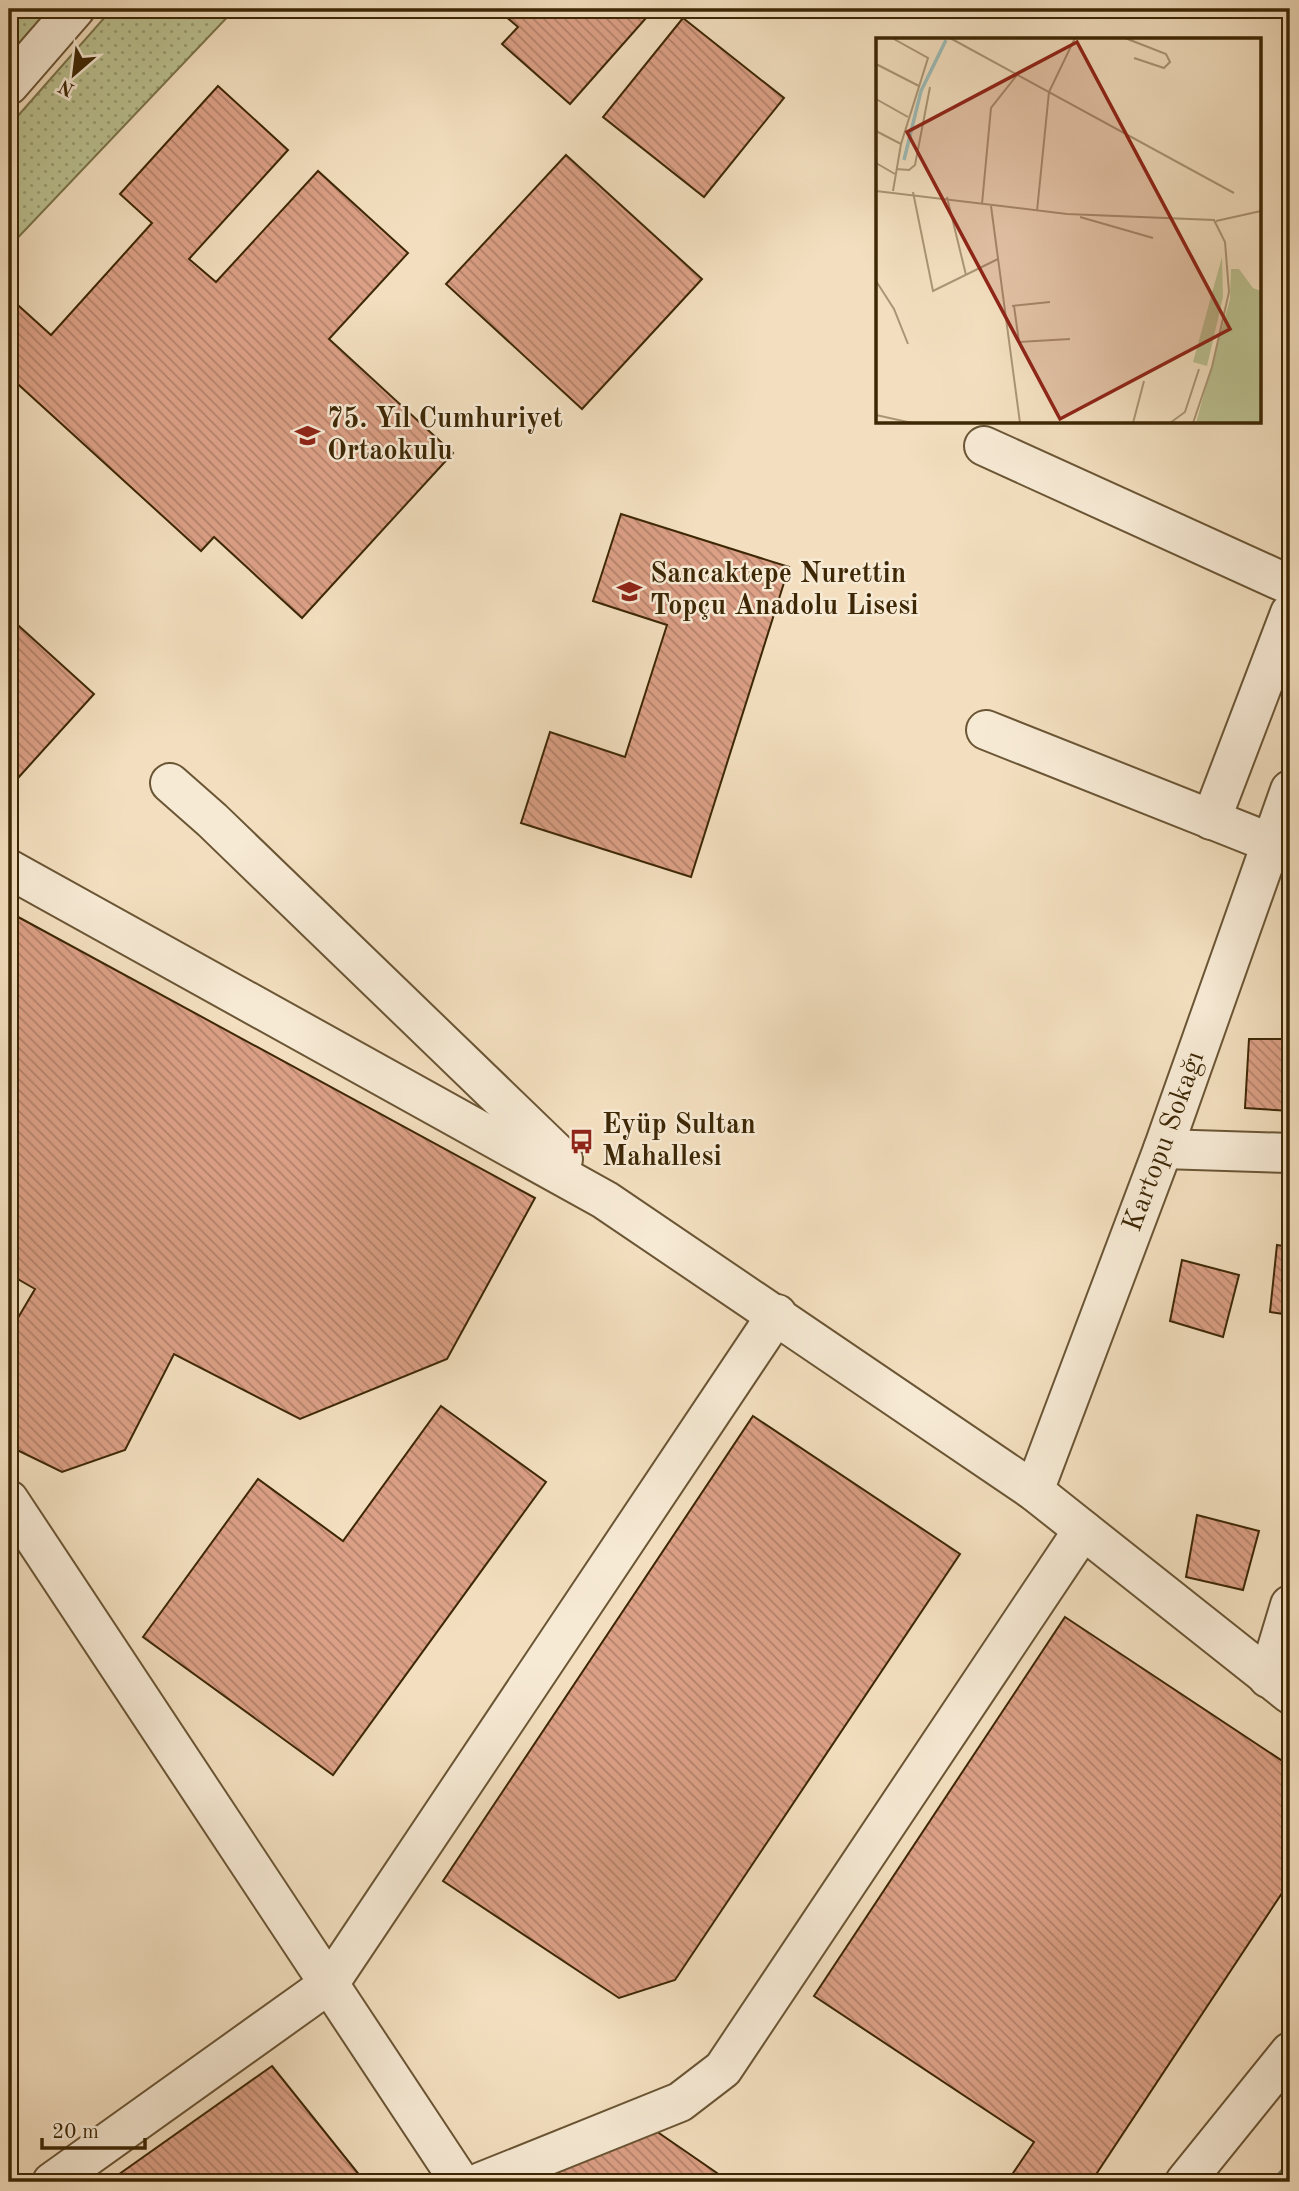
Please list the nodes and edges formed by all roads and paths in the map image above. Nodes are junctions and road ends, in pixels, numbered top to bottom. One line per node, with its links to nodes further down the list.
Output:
1 (75, 9): 2 (street)
2 (9, 85)
3 (984, 446): 4 (street)
4 (1290, 585)
5 (1290, 613): 9 (street)
6 (986, 730): 9 (street)
7 (170, 783): 14 (street)
8 (1290, 790): 10 (street, Kartopu Sokağı)
9 (1212, 820): 10 (street)
10 (1271, 843): 12 (street, Kartopu Sokağı)
11 (9, 869): 14 (street)
12 (1163, 1149): 13 (street); 16 (street, Kartopu Sokağı)
13 (1290, 1153)
14 (605, 1200): 15 (street)
15 (777, 1314): 16 (street); 21 (street)
16 (1034, 1491): 18 (street)
17 (9, 1500): 21 (street)
18 (1083, 1530): 20 (street); 25 (street)
19 (1290, 1605): 20 (street)
20 (1279, 1686)
21 (329, 1984): 23 (street); 24 (street)
22 (1290, 2052): 26 (street)
23 (52, 2182)
24 (460, 2182)
25 (481, 2182)
26 (1185, 2182)

